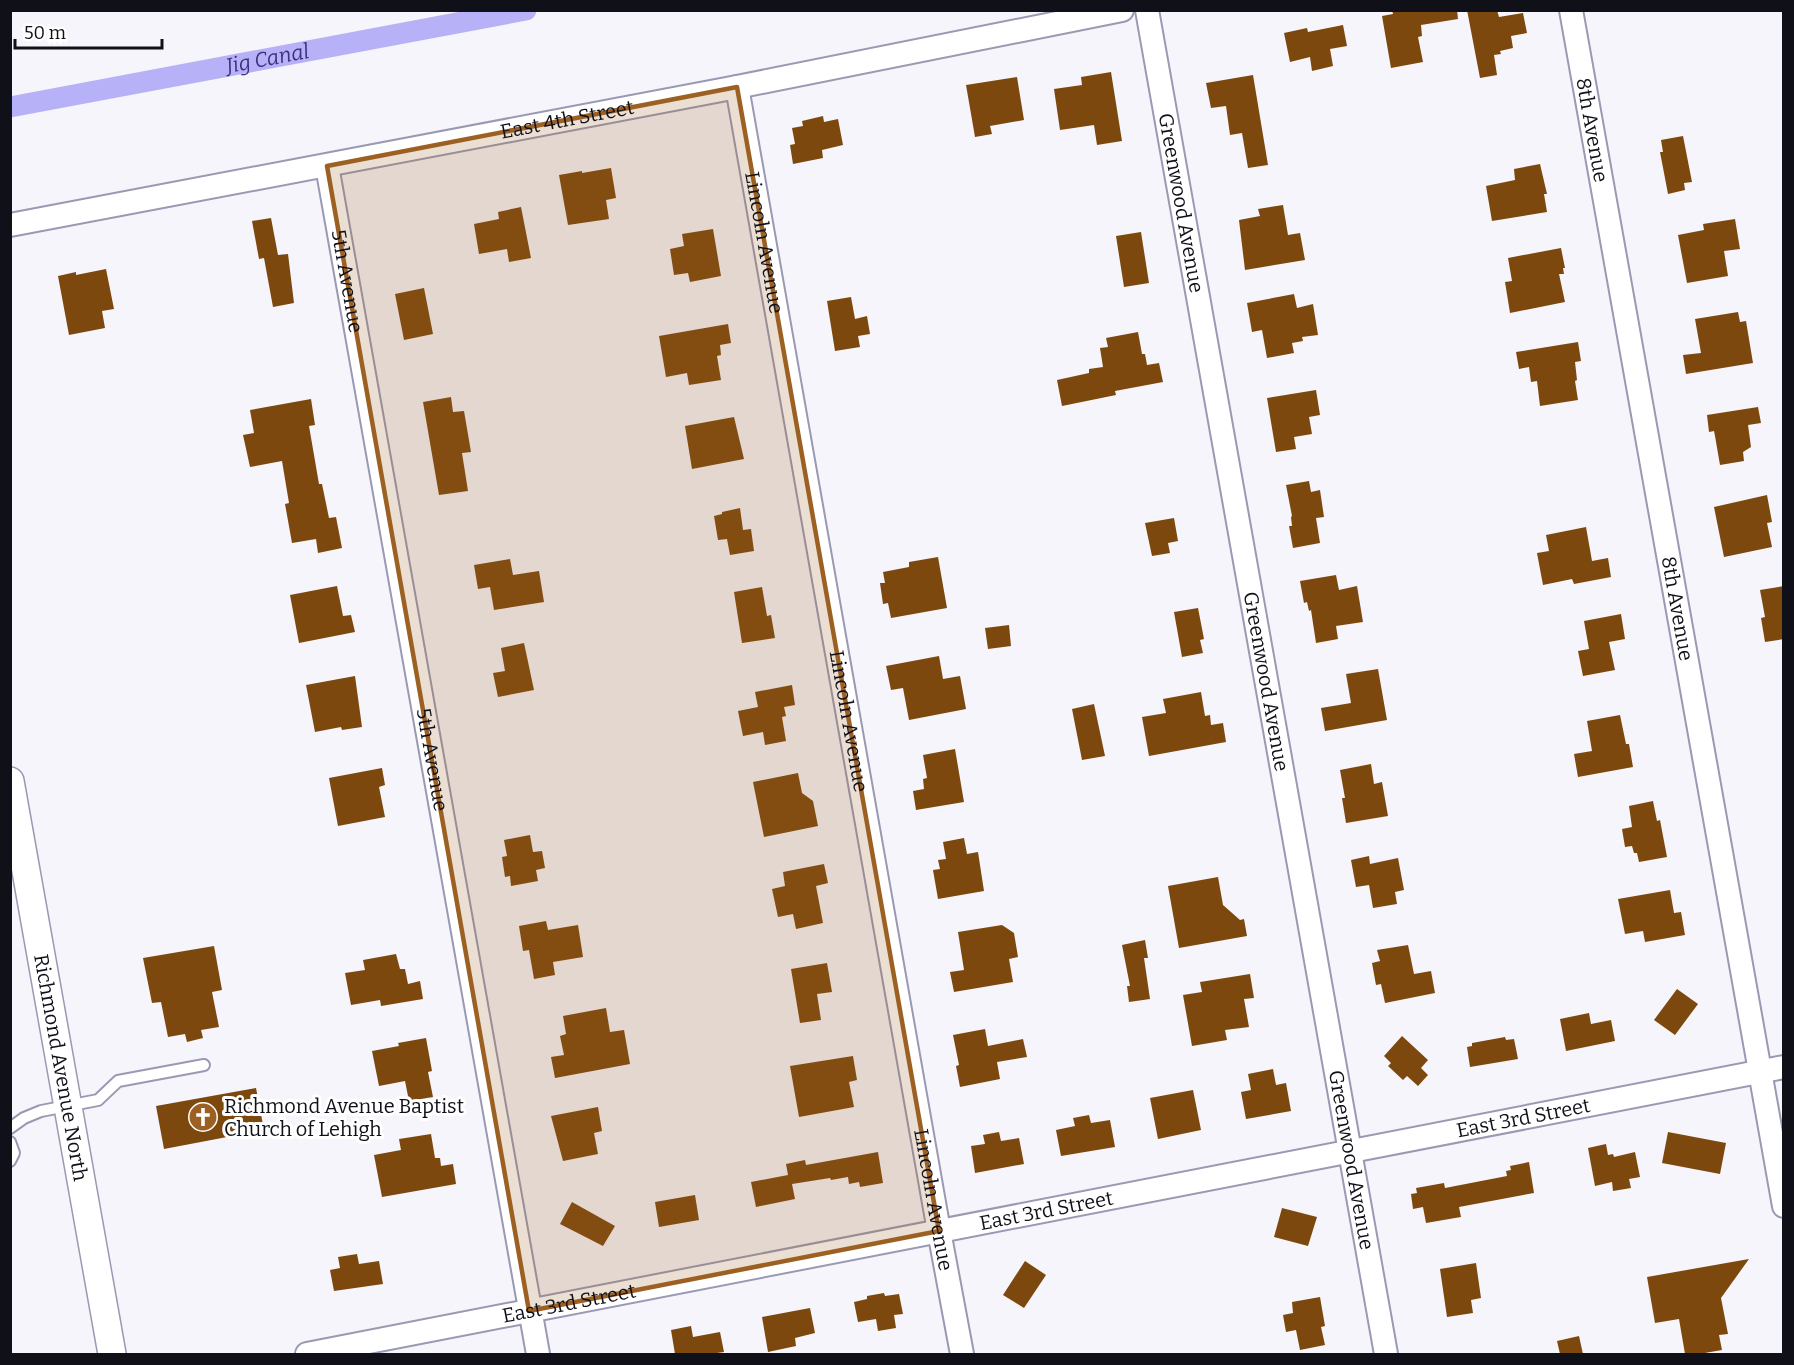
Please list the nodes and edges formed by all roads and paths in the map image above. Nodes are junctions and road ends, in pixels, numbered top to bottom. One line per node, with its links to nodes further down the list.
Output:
1 (1122, 10): 4 (street, East 4th Street)
2 (1147, 10): 14 (street, Greenwood Avenue)
3 (1571, 10): 10 (street, 8th Avenue)
4 (737, 87): 5 (street, East 4th Street); 17 (street, Lincoln Avenue)
5 (327, 166): 6 (street, East 4th Street); 18 (street, 5th Avenue)
6 (10, 225)
7 (10, 781): 11 (street, Richmond Avenue North)
8 (204, 1065): 11 (lane)
9 (1784, 1067): 10 (street, East 3rd Street)
10 (1761, 1071): 14 (street, East 3rd Street); 16 (street, 8th Avenue)
11 (68, 1106): 12 (lane); 19 (street, Richmond Avenue North)
12 (10, 1128)
13 (10, 1142): 15 (lane)
14 (1350, 1151): 17 (street, East 3rd Street); 23 (street, Greenwood Avenue)
15 (10, 1161)
16 (1784, 1206)
17 (939, 1231): 18 (street, East 3rd Street); 22 (street, Lincoln Avenue)
18 (529, 1311): 20 (street, East 3rd Street); 21 (street, 5th Avenue)
19 (112, 1354)
20 (308, 1354)
21 (538, 1354)
22 (963, 1354)
23 (1386, 1354)

